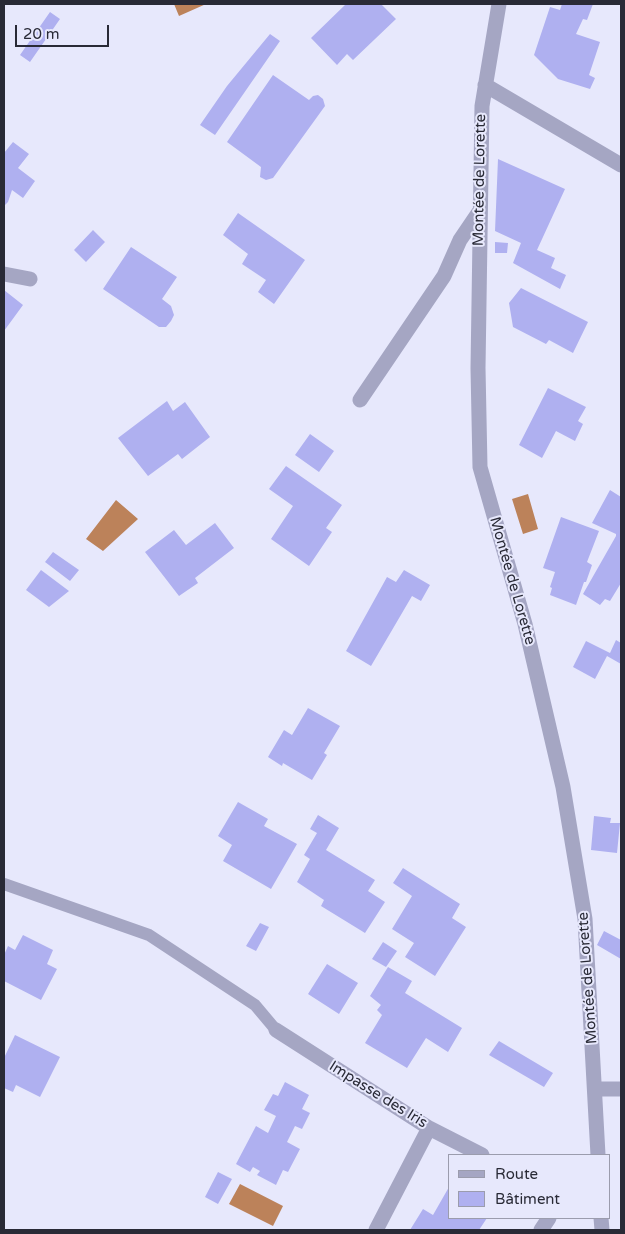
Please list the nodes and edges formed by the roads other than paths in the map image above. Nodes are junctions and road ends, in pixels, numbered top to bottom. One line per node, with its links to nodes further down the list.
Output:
1 (499, 4): 2 (street, Montée de Lorette)
2 (485, 85): 3 (street); 4 (street, Montée de Lorette)
3 (621, 165)
4 (480, 212): 7 (street); 10 (street, Montée de Lorette)
5 (4, 274): 6 (street)
6 (30, 279)
7 (360, 400)
8 (4, 884): 9 (lane)
9 (276, 1030): 12 (street, Impasse des Iris)
10 (595, 1089): 11 (street); 14 (street, Montée de Lorette)
11 (621, 1089)
12 (429, 1128): 13 (street, Impasse des Iris); 16 (street)
13 (480, 1154)
14 (598, 1154)
15 (548, 1219): 17 (street)
16 (376, 1230)
17 (541, 1230)

